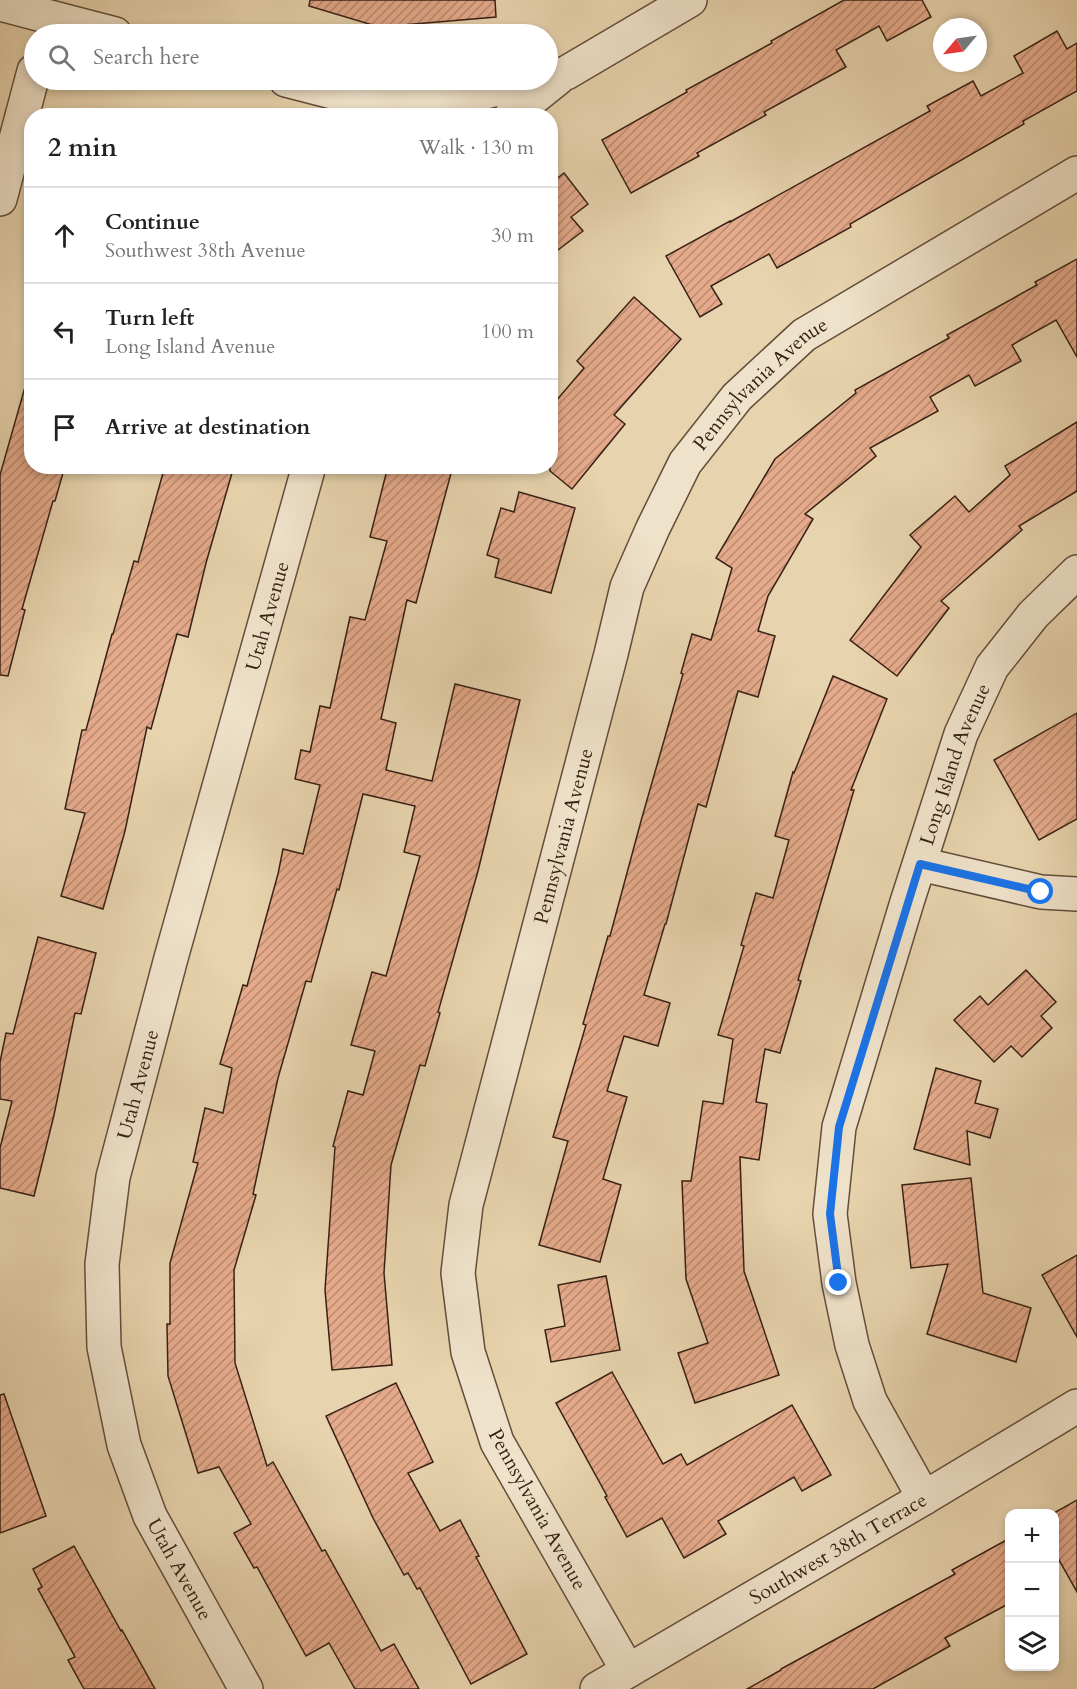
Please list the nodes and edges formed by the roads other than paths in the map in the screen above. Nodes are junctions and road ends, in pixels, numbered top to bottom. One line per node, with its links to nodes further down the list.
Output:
1 (690, 0): 5 (street)
2 (0, 4): 3 (street)
3 (49, 17): 4 (street)
4 (76, 24)
5 (558, 72)
6 (29, 90): 10 (street)
7 (325, 90): 11 (street)
8 (492, 90): 11 (street)
9 (536, 90): 12 (street)
10 (24, 108)
11 (396, 108)
12 (519, 108)
13 (24, 109): 15 (street)
14 (1077, 173): 22 (street, Pennsylvania Avenue)
15 (0, 200)
16 (307, 474): 23 (street, Utah Avenue)
17 (1077, 572): 18 (street, Long Island Avenue)
18 (920, 864): 19 (street); 21 (street, Long Island Avenue)
19 (1077, 894)
20 (1077, 1406): 21 (street, Southwest 38th Terrace)
21 (924, 1498): 22 (street, Southwest 38th Terrace)
22 (628, 1671): 24 (street, Southwest 38th Terrace)
23 (246, 1689)
24 (597, 1689)

